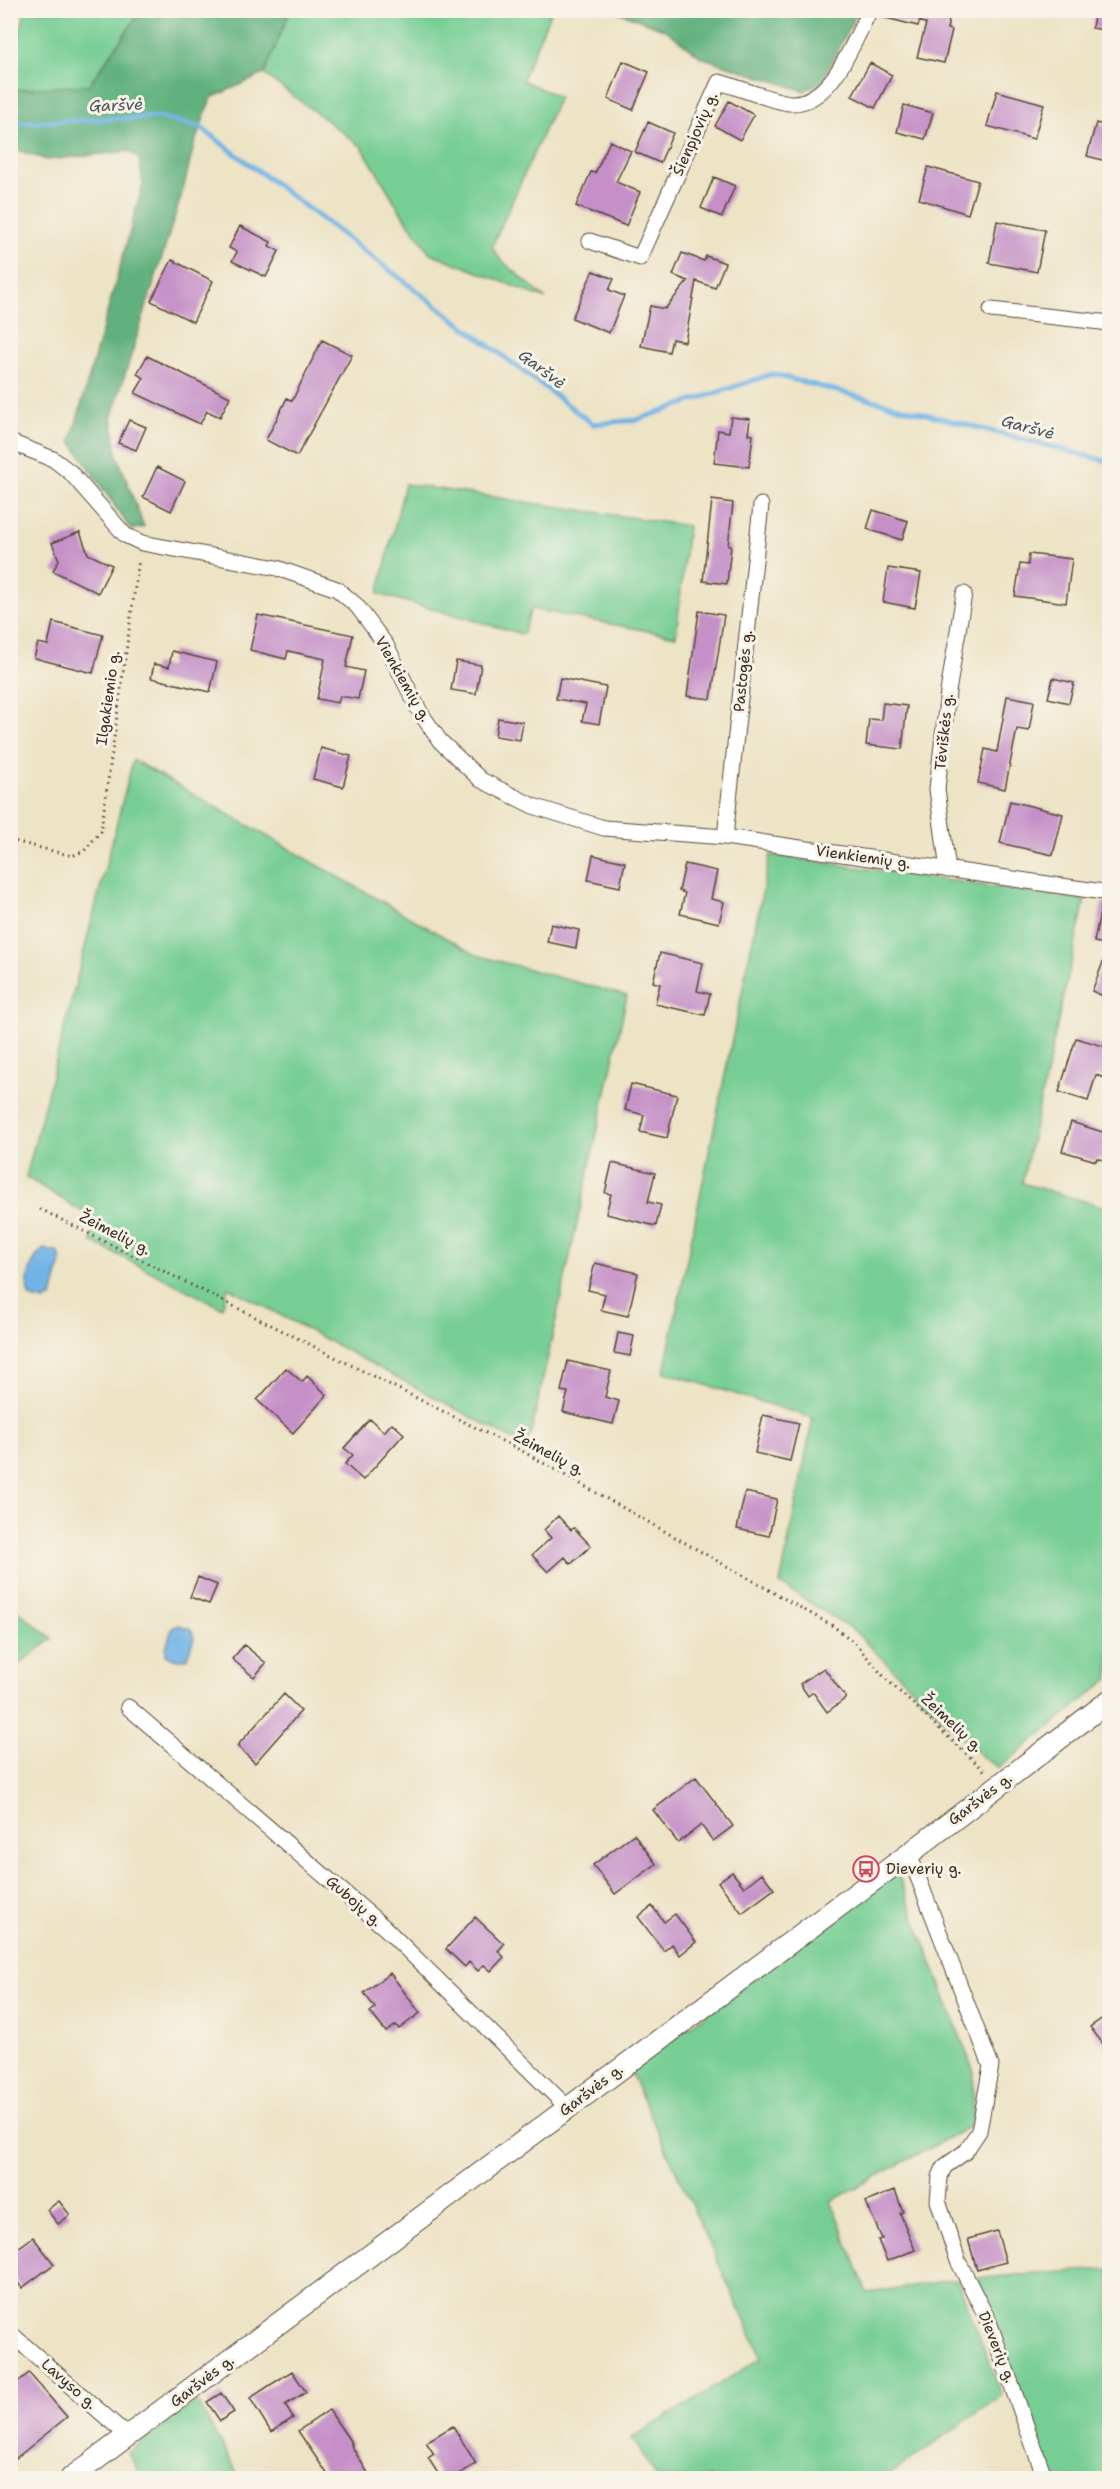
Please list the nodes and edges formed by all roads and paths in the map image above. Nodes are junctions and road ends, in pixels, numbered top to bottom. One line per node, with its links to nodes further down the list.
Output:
1 (870, 10): 2 (street, Šienpjovių g.)
2 (590, 241)
3 (991, 310): 4 (street)
4 (1110, 323)
5 (10, 442): 7 (street, Vienkiemių g.)
6 (761, 505): 9 (street, Pastogės g.)
7 (142, 543): 9 (street, Vienkiemių g.); 10 (path, Ilgakiemio g.)
8 (964, 594): 11 (street, Tėviškės g.)
9 (725, 837): 11 (street, Vienkiemių g.)
10 (10, 840)
11 (948, 870): 12 (street, Vienkiemių g.)
12 (1110, 893)
13 (40, 1209): 16 (path, Žeimelių g.)
14 (1110, 1700): 16 (main road, Garšvės g.)
15 (128, 1707): 18 (street, Gubojų g.)
16 (1001, 1784): 17 (main road, Garšvės g.)
17 (909, 1854): 18 (main road, Garšvės g.); 22 (street, Dieverių g.)
18 (568, 2108): 20 (main road, Garšvės g.)
19 (10, 2333): 20 (street, Lavyso g.)
20 (128, 2436): 21 (main road, Garšvės g.)
21 (71, 2478)
22 (1045, 2478)

